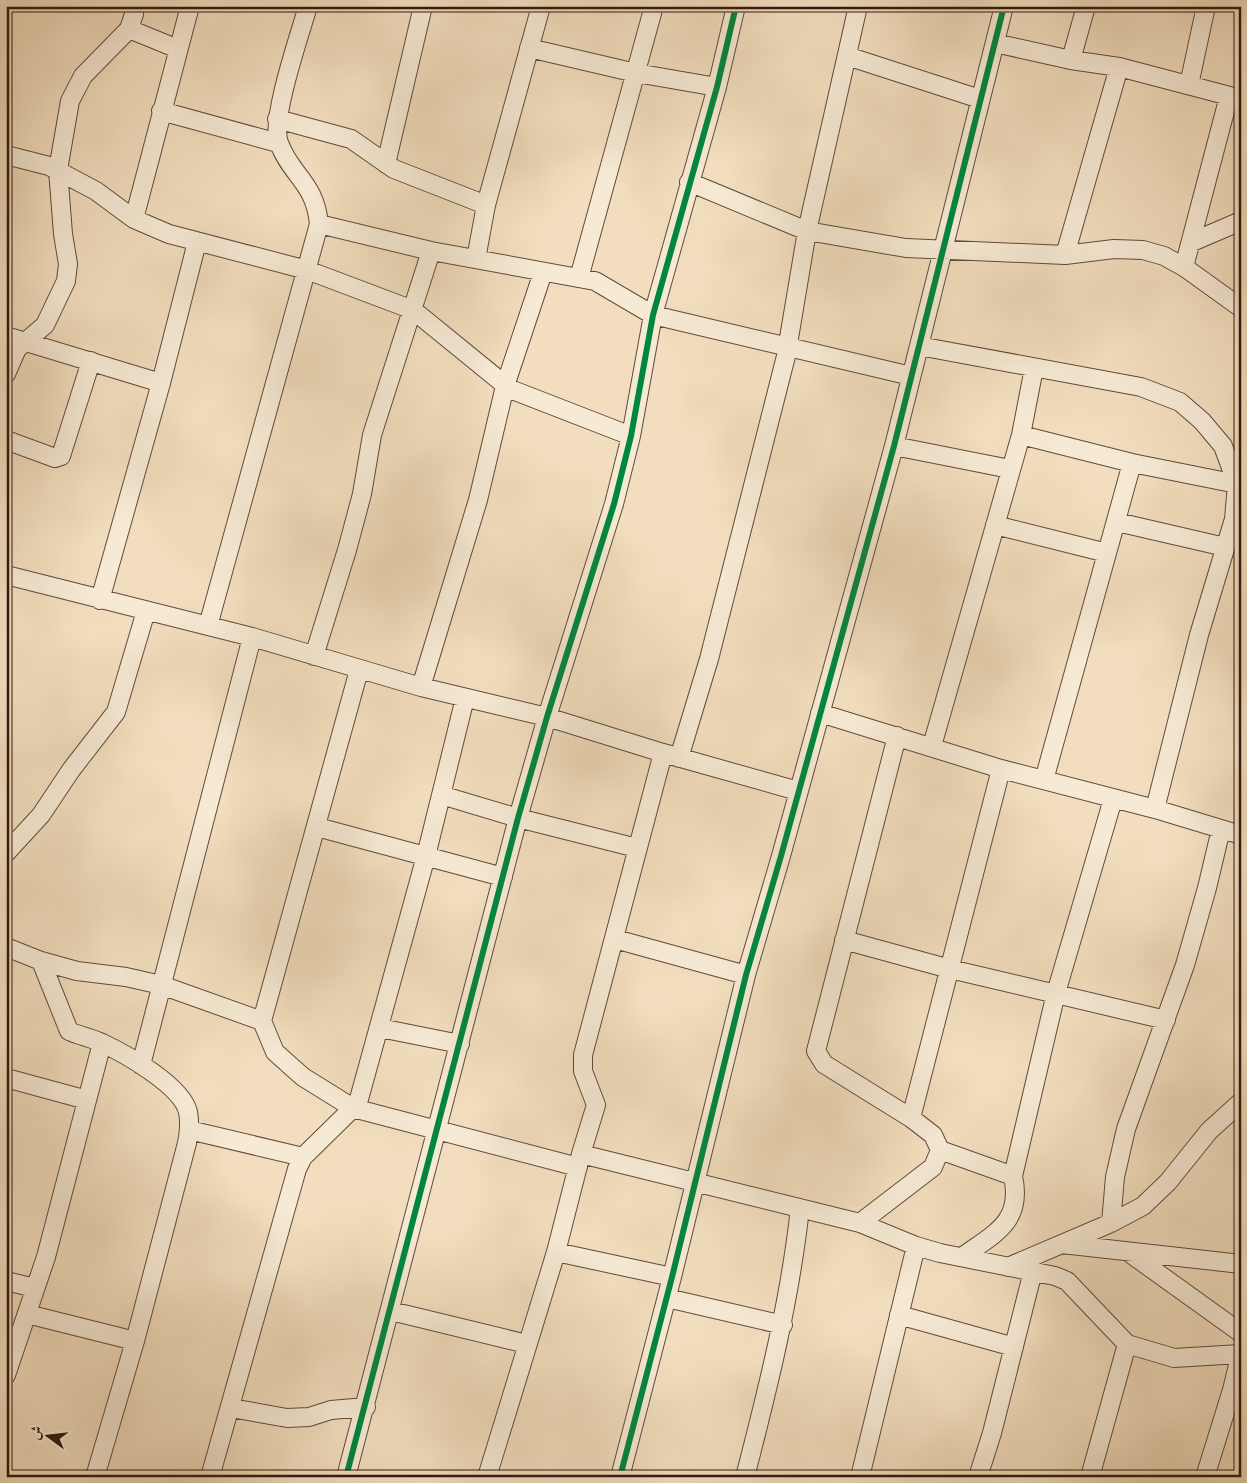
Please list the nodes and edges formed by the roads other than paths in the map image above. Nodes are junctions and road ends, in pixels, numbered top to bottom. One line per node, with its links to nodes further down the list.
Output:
1 (134, 6): 12 (street)
2 (190, 6): 15 (street)
3 (308, 6): 25 (street)
4 (423, 6): 28 (street)
5 (541, 6): 14 (street)
6 (654, 6): 19 (street)
7 (736, 6): 21 (street)
8 (858, 6): 16 (street)
9 (1004, 6): 13 (street)
10 (1086, 6): 17 (street)
11 (1206, 6): 20 (street)
12 (129, 29): 15 (street); 29 (street)
13 (995, 42): 17 (street); 23 (street)
14 (529, 48): 19 (street); 31 (street)
15 (178, 49): 24 (street)
16 (847, 56): 23 (street); 35 (street)
17 (1070, 60): 18 (street)
18 (1119, 67): 20 (street); 40 (street)
19 (636, 73): 21 (street); 45 (street)
20 (1189, 85): 22 (street)
21 (716, 87): 30 (street)
22 (1235, 97): 37 (street)
23 (980, 99): 38 (street)
24 (161, 111): 26 (street); 32 (street)
25 (277, 119): 26 (street); 28 (street)
26 (278, 143): 34 (street)
27 (6, 155): 29 (street)
28 (386, 164): 31 (street)
29 (58, 170): 32 (street); 50 (street)
30 (689, 182): 35 (street); 48 (street)
31 (486, 205): 41 (street)
32 (134, 219): 36 (street)
33 (1241, 221): 37 (street)
34 (319, 224): 39 (street); 43 (street)
35 (807, 231): 38 (street); 51 (street)
36 (197, 242): 43 (street); 57 (street)
37 (1192, 242): 42 (street)
38 (943, 249): 40 (street); 52 (street)
39 (431, 250): 41 (street); 47 (street)
40 (1065, 255): 42 (street)
41 (476, 259): 44 (street)
42 (1184, 267): 46 (street)
43 (307, 270): 47 (street); 73 (street)
44 (543, 272): 45 (street); 58 (street)
45 (579, 278): 48 (street)
46 (1241, 308)
47 (413, 310): 58 (street); 75 (street)
48 (653, 315): 51 (street); 60 (street)
49 (6, 336): 50 (street)
50 (25, 342): 53 (street); 55 (street)
51 (788, 346): 56 (street); 83 (street)
52 (919, 346): 54 (street); 56 (street)
53 (91, 361): 57 (street); 61 (street)
54 (1034, 368): 59 (street); 65 (street)
55 (6, 374)
56 (911, 376): 62 (street)
57 (161, 383): 71 (street)
58 (505, 386): 60 (street); 77 (street)
59 (1022, 435): 63 (street); 64 (street)
60 (631, 436): 80 (street)
61 (6, 440)
62 (894, 446): 64 (street); 79 (street)
63 (1132, 463): 65 (street); 66 (street)
64 (1010, 469): 67 (street)
65 (1237, 472): 68 (street)
66 (1117, 522): 68 (street); 69 (street)
67 (995, 525): 69 (street); 82 (street)
68 (1225, 547): 89 (street)
69 (1107, 553): 85 (street)
70 (6, 575): 71 (street)
71 (100, 600): 72 (street)
72 (146, 611): 73 (street); 95 (street)
73 (208, 626): 74 (street)
74 (252, 637): 75 (street); 104 (street)
75 (314, 656): 76 (street)
76 (359, 670): 77 (street); 91 (street)
77 (421, 687): 78 (street)
78 (465, 698): 80 (street); 87 (street)
79 (820, 713): 81 (street); 86 (street)
80 (547, 717): 83 (street); 90 (street)
81 (897, 736): 82 (street); 99 (street)
82 (932, 746): 84 (street)
83 (671, 756): 86 (street); 94 (street)
84 (1001, 768): 85 (street); 102 (street)
85 (1044, 780): 88 (street)
86 (798, 791): 103 (street)
87 (441, 795): 90 (street); 96 (street)
88 (1113, 799): 89 (street); 105 (street)
89 (1155, 809): 92 (street)
90 (518, 818): 94 (street); 97 (street)
91 (317, 827): 96 (street); 107 (street)
92 (1221, 829): 93 (street); 106 (street)
93 (1241, 835)
94 (637, 848): 98 (street)
95 (6, 854)
96 (426, 856): 97 (street); 108 (street)
97 (503, 877): 110 (street)
98 (615, 940): 103 (street); 121 (street)
99 (844, 940): 102 (street); 116 (street)
100 (6, 947): 101 (street)
101 (41, 961): 104 (street); 109 (street)
102 (950, 969): 105 (street); 116 (street)
103 (746, 975): 123 (street)
104 (161, 985): 107 (street); 111 (street)
105 (1056, 994): 106 (street); 122 (street)
106 (1166, 1020): 126 (street)
107 (262, 1021): 115 (street)
108 (380, 1028): 110 (street); 115 (street)
109 (102, 1043): 111 (street); 113 (street)
110 (460, 1044): 118 (street)
111 (141, 1065): 117 (street)
112 (6, 1078): 113 (street)
113 (87, 1100): 137 (street)
114 (1241, 1102): 126 (street)
115 (353, 1108): 118 (street); 120 (street)
116 (911, 1118): 119 (street)
117 (190, 1130): 120 (street); 144 (street)
118 (438, 1130): 121 (street); 139 (street)
119 (940, 1150): 122 (street); 125 (street)
120 (303, 1157): 151 (street)
121 (579, 1160): 123 (street); 129 (street)
122 (1013, 1176): 131 (street)
123 (694, 1182): 124 (street); 135 (street)
124 (800, 1208): 125 (street); 142 (street)
125 (860, 1223): 128 (street)
126 (1111, 1223): 127 (street)
127 (1061, 1244): 130 (street); 133 (street)
128 (916, 1246): 131 (street); 141 (street)
129 (556, 1252): 135 (street); 145 (street)
130 (1128, 1252): 132 (street); 143 (street)
131 (962, 1257): 133 (street)
132 (1241, 1264)
133 (1008, 1267): 134 (street)
134 (1033, 1271): 146 (street); 147 (street)
135 (672, 1277): 138 (street)
136 (6, 1281): 137 (street)
137 (35, 1288): 140 (street)
138 (667, 1298): 142 (street); 156 (street)
139 (391, 1311): 145 (street); 150 (street)
140 (27, 1314): 144 (street); 149 (street)
141 (899, 1316): 147 (street); 158 (street)
142 (783, 1325): 157 (street)
143 (1241, 1333)
144 (135, 1341): 152 (street)
145 (527, 1344): 155 (street)
146 (1127, 1344): 148 (street); 160 (street)
147 (1014, 1347): 159 (street)
148 (1240, 1354): 161 (street)
149 (6, 1375)
150 (366, 1407): 151 (street); 154 (street)
151 (231, 1408): 153 (street)
152 (95, 1477)
153 (210, 1477)
154 (346, 1477)
155 (488, 1477)
156 (620, 1477)
157 (745, 1477)
158 (860, 1477)
159 (978, 1477)
160 (1090, 1477)
161 (1205, 1477)

